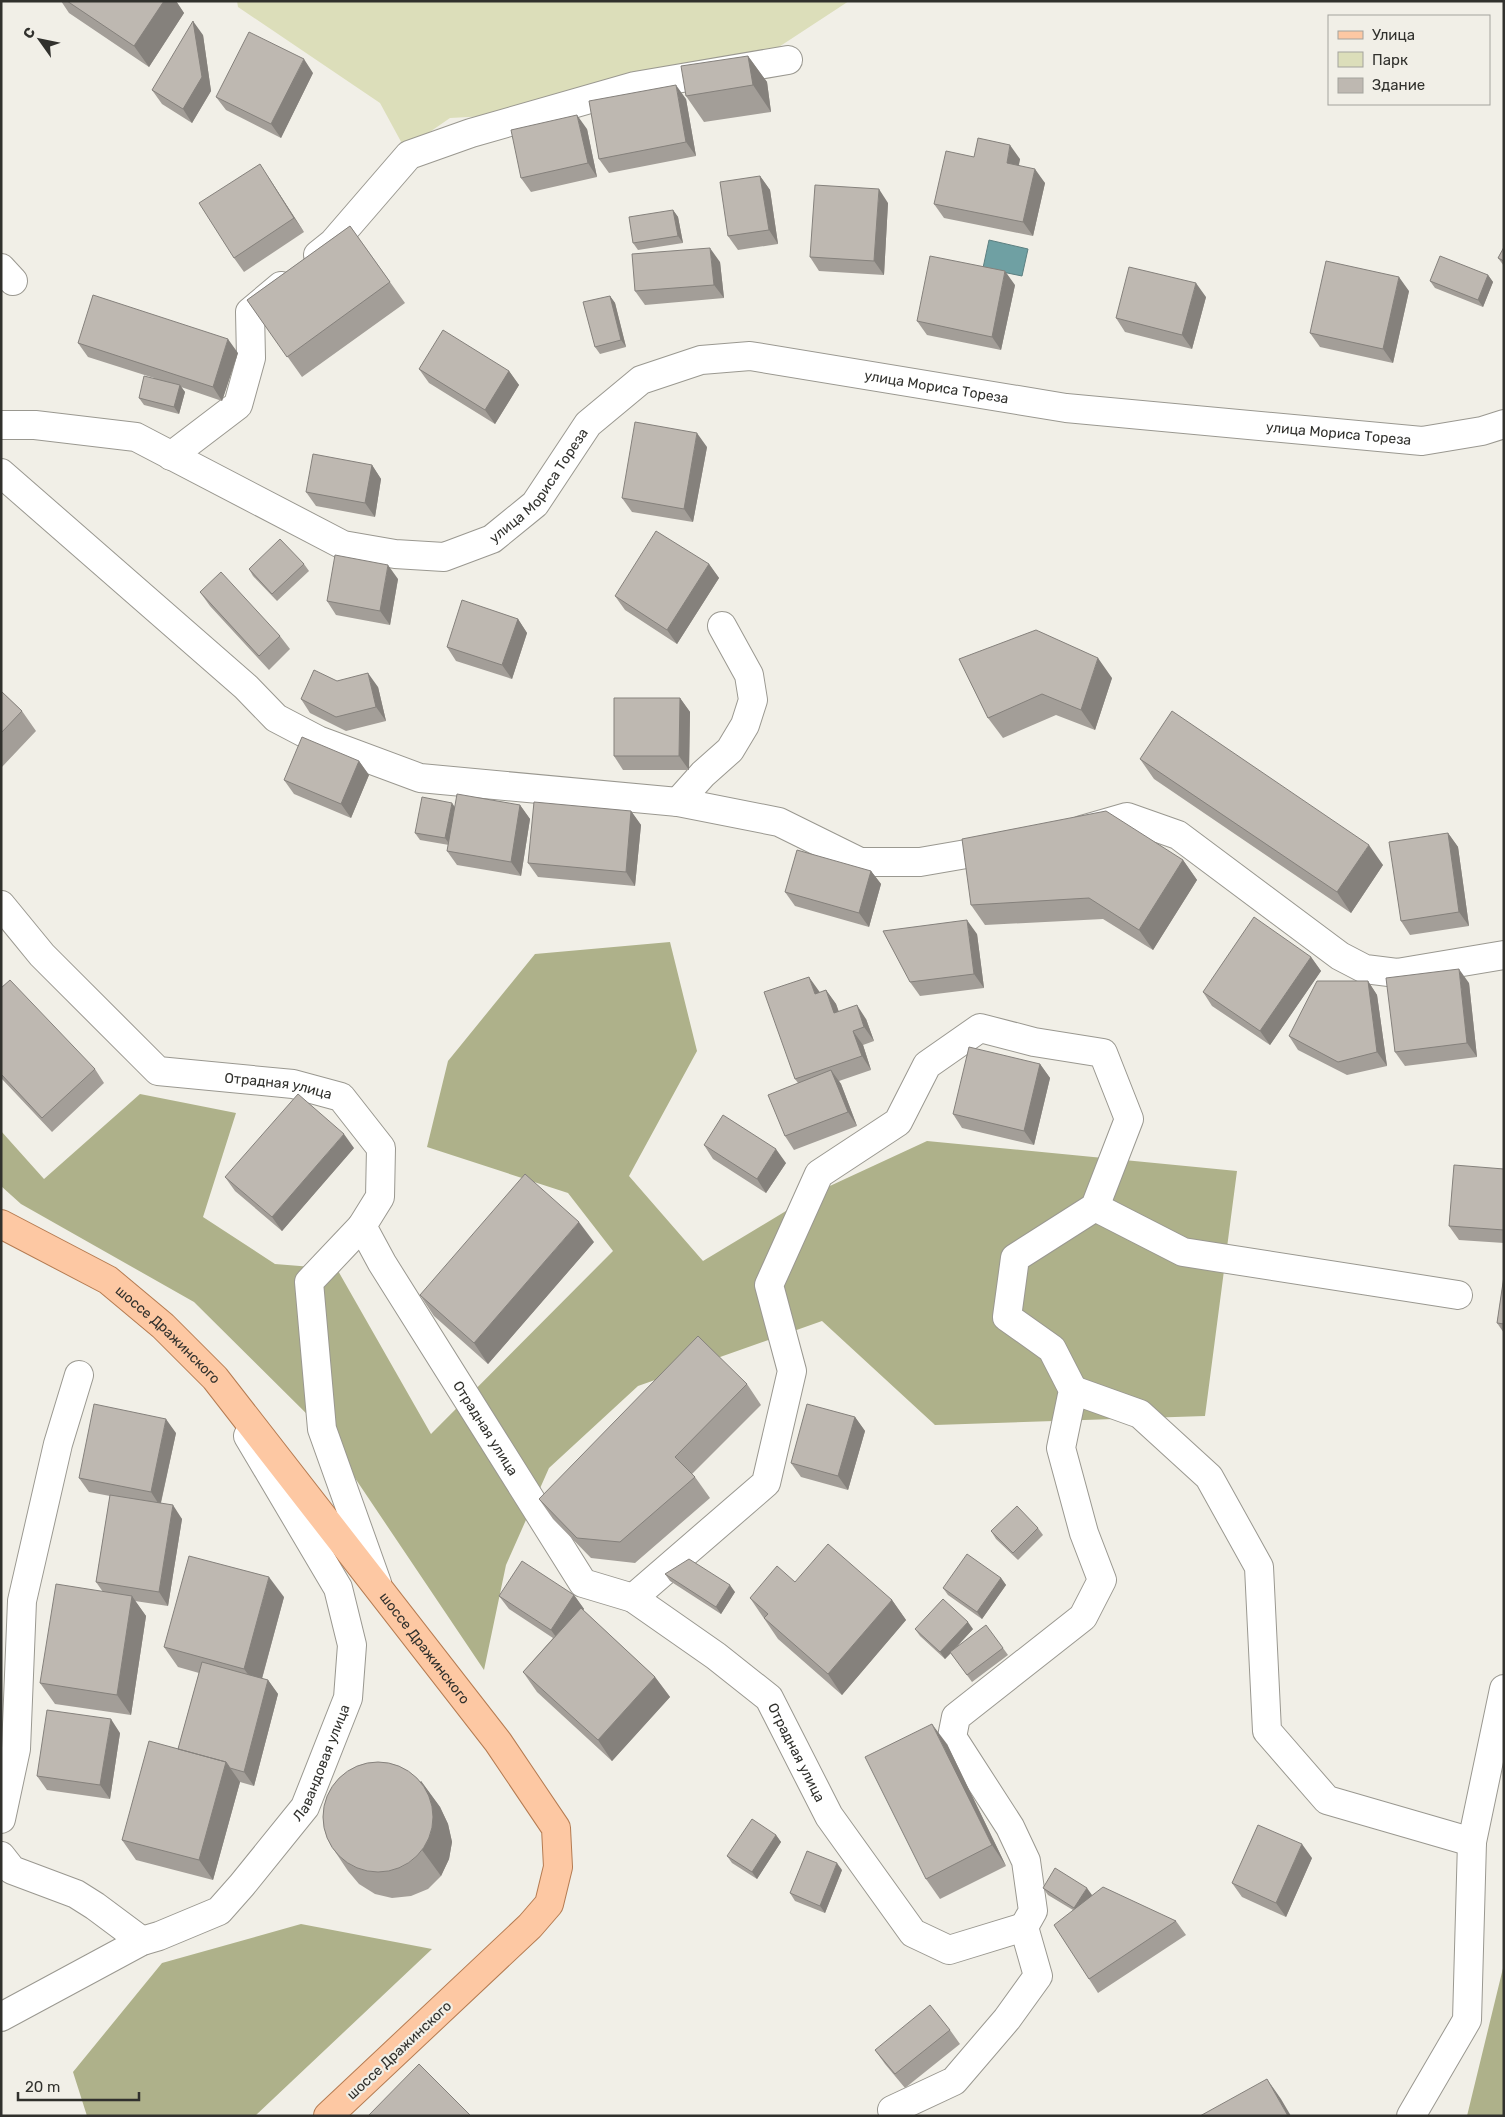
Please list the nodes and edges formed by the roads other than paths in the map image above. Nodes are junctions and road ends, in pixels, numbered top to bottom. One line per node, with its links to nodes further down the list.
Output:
1 (788, 60): 4 (street)
2 (1504, 424): 4 (street, улица Мориса Тореза)
3 (1, 425): 4 (street)
4 (172, 456)
5 (1, 473): 7 (street)
6 (722, 626): 7 (street)
7 (678, 802): 9 (street)
8 (1058, 836): 11 (street)
9 (1030, 843)
10 (1, 905): 14 (street, Отрадная улица)
11 (1504, 955)
12 (1095, 1207): 15 (street); 18 (street); 20 (street)
13 (1, 1224): 17 (main road, шоссе Дражинского)
14 (362, 1226): 19 (street); 20 (street, Отрадная улица)
15 (1458, 1296)
16 (79, 1375): 22 (street)
17 (214, 1378): 19 (main road, шоссе Дражинского); 26 (street, Лавандовая улица)
18 (1073, 1390): 23 (street); 25 (street)
19 (380, 1591): 29 (main road, шоссе Дражинского)
20 (633, 1598): 25 (street, Отрадная улица)
21 (1504, 1689): 23 (street)
22 (1, 1819)
23 (1472, 1842): 30 (street)
24 (1, 1856): 26 (street)
25 (1024, 1927): 28 (street)
26 (142, 1941): 27 (street, Лавандовая улица)
27 (1, 2018)
28 (892, 2110)
29 (328, 2116)
30 (1411, 2116)

